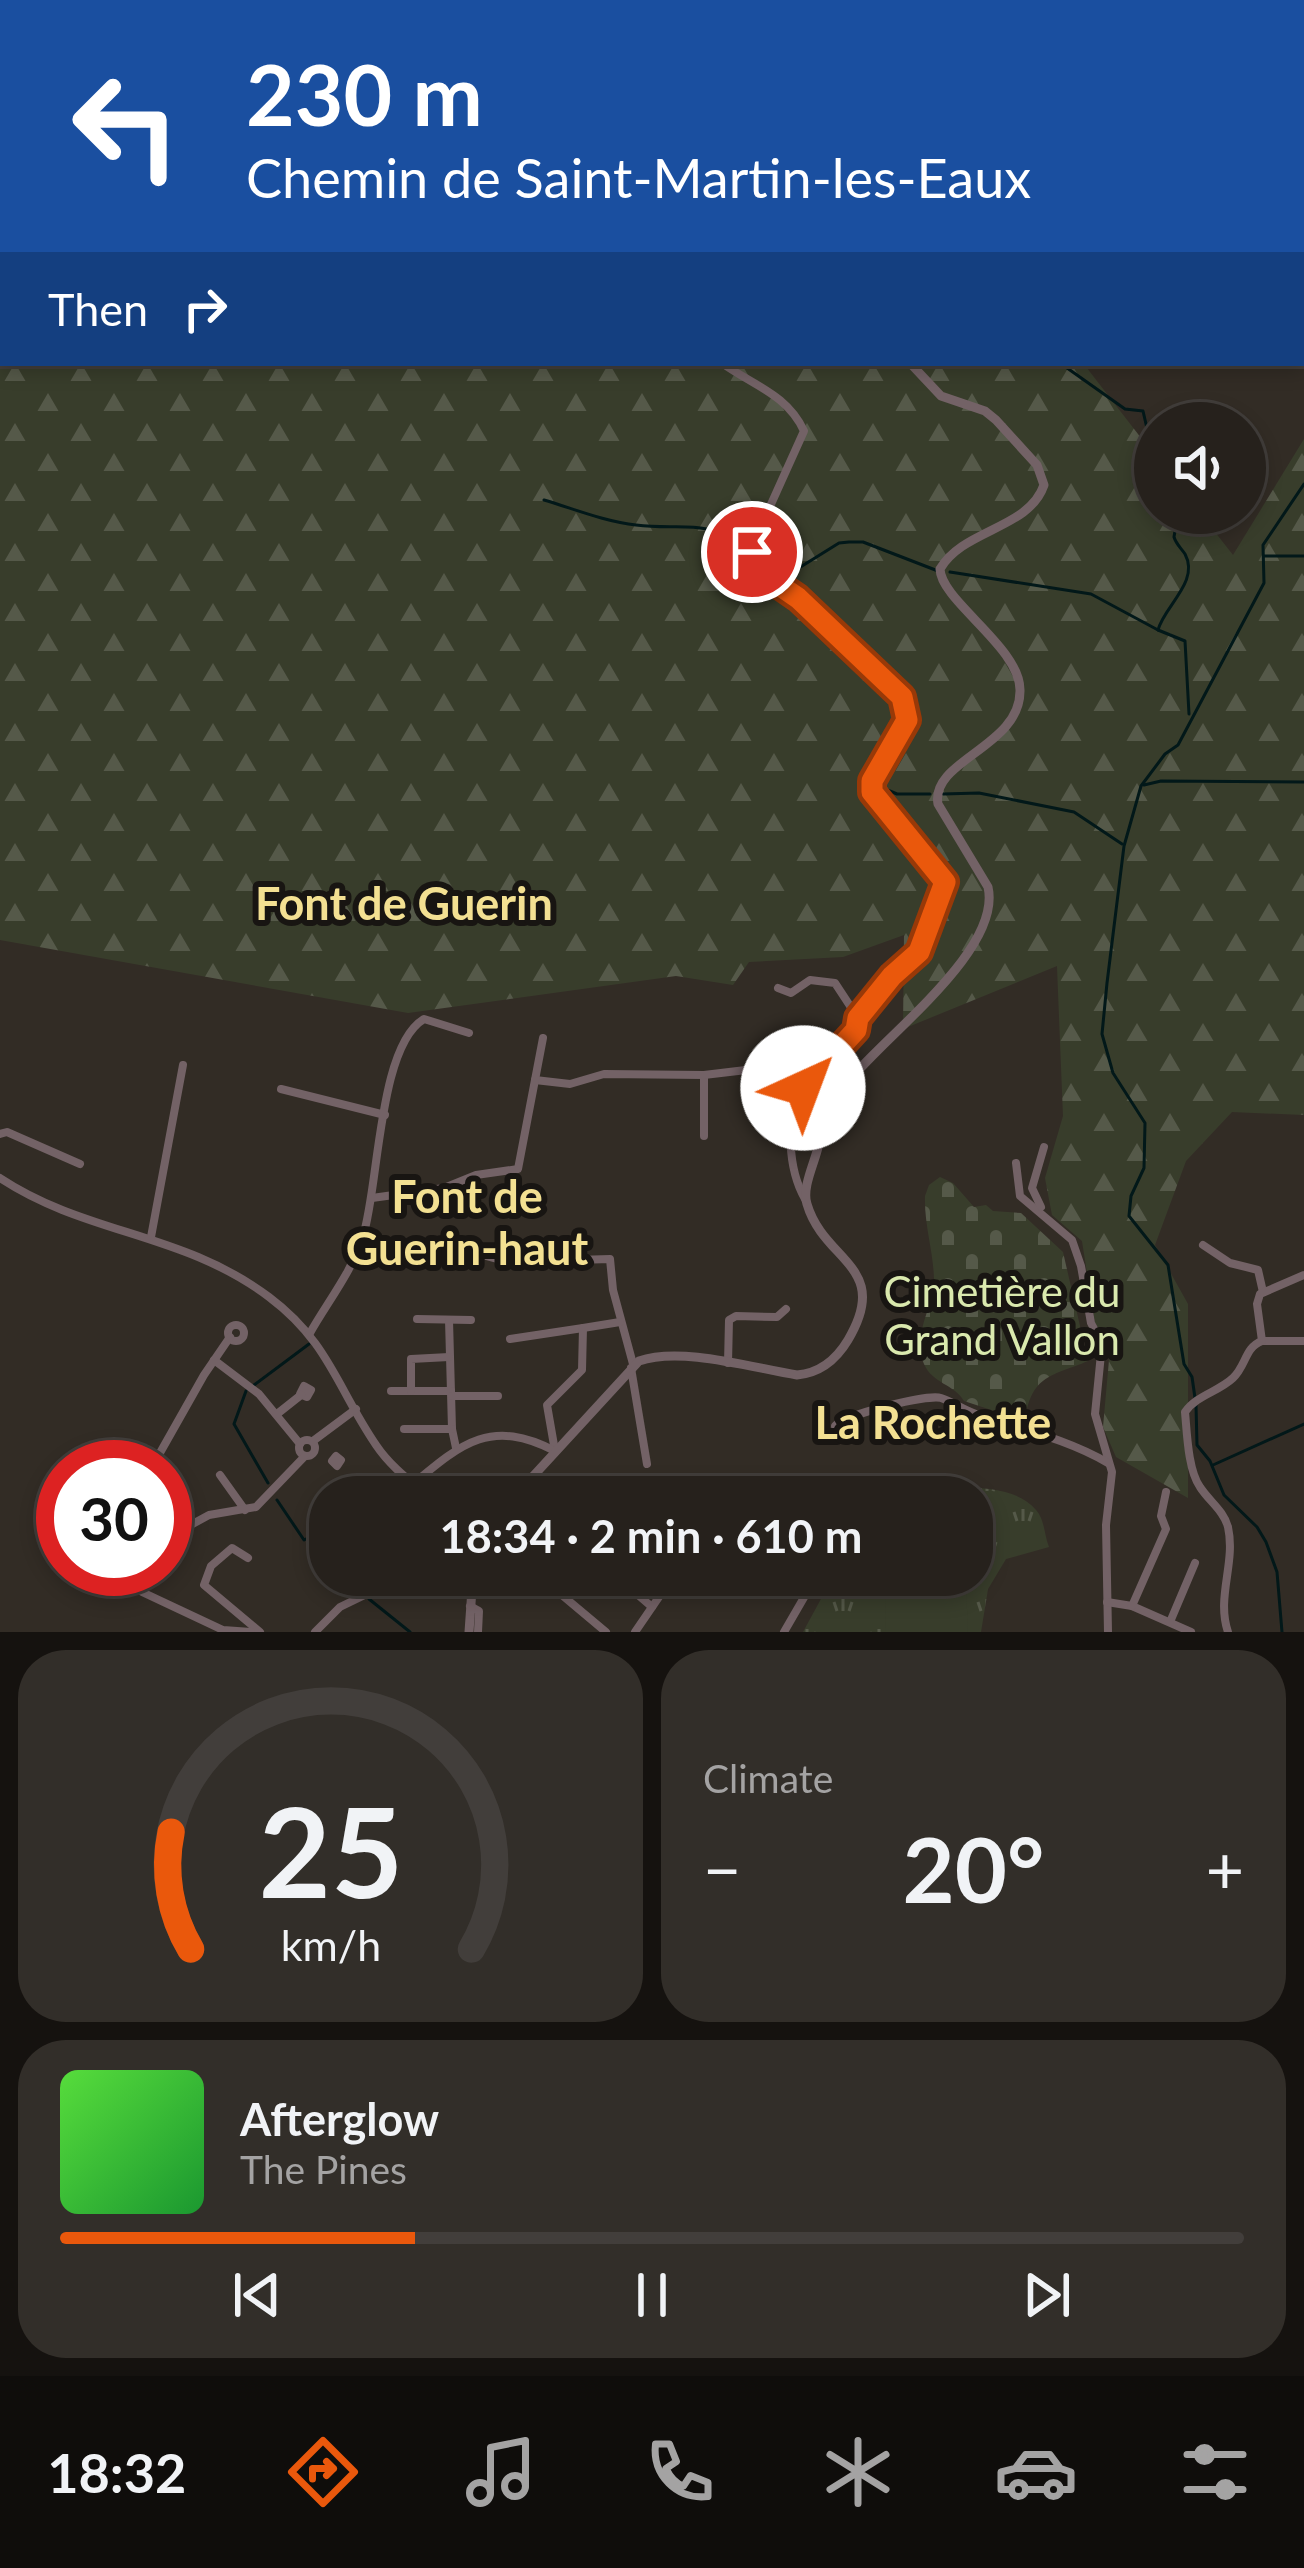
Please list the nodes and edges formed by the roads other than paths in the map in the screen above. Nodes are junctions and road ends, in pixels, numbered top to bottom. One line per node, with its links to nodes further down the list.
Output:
1 (727, 366): 4 (street)
2 (913, 366): 20 (street)
3 (778, 988): 4 (street)
4 (858, 1018): 10 (street)
5 (470, 1033): 12 (street)
6 (543, 1038): 9 (street)
7 (183, 1065): 22 (street)
8 (704, 1076): 9 (street); 10 (street); 14 (street)
9 (535, 1080): 19 (street)
10 (803, 1088): 20 (street)
11 (280, 1090): 12 (street)
12 (385, 1115): 19 (street)
13 (0, 1134): 17 (street)
14 (704, 1136)
15 (1044, 1147): 21 (street)
16 (1016, 1163): 21 (street)
17 (80, 1164)
18 (0, 1178): 22 (street)
19 (372, 1198): 33 (street)
20 (806, 1200): 40 (street)
21 (1045, 1215): 59 (street)
22 (151, 1237): 33 (street)
23 (1203, 1245): 26 (street)
24 (486, 1256): 31 (street)
25 (1304, 1275): 26 (street)
26 (1263, 1292): 37 (street)
27 (786, 1309): 40 (street)
28 (417, 1319): 29 (street)
29 (449, 1320): 30 (street); 38 (street)
30 (471, 1320)
31 (620, 1322): 32 (street); 41 (street)
32 (583, 1328): 35 (street); 55 (street)
33 (310, 1333): 47 (street)
34 (230, 1337): 39 (street)
35 (511, 1339)
36 (1304, 1340): 37 (street)
37 (1262, 1341): 92 (street)
38 (450, 1357): 43 (street); 44 (street)
39 (214, 1360): 48 (street); 52 (street)
40 (728, 1364): 41 (street)
41 (632, 1366): 55 (street); 60 (street)
42 (391, 1391): 43 (street)
43 (410, 1391): 44 (street)
44 (451, 1394): 46 (street); 51 (street)
45 (301, 1395): 48 (street)
46 (498, 1396)
47 (356, 1409): 53 (street); 62 (street)
48 (277, 1414): 54 (street)
49 (853, 1415): 59 (street)
50 (404, 1429): 51 (street)
51 (452, 1429): 56 (street)
52 (168, 1440)
53 (313, 1442): 54 (street); 57 (street)
54 (300, 1444): 57 (street)
55 (550, 1445): 56 (street); 64 (street)
56 (456, 1448): 63 (street)
57 (309, 1455): 58 (street); 66 (street)
58 (332, 1462)
59 (1109, 1464): 77 (street)
60 (647, 1465)
61 (220, 1475): 66 (street)
62 (405, 1476)
63 (423, 1476)
64 (529, 1476)
65 (1166, 1492): 79 (street)
66 (245, 1510): 67 (street)
67 (192, 1523)
68 (248, 1558): 83 (street)
69 (1196, 1563): 81 (street)
70 (151, 1596): 82 (street)
71 (363, 1596): 84 (street)
72 (471, 1596): 78 (street)
73 (563, 1596): 87 (street)
74 (640, 1596): 80 (street)
75 (660, 1596): 80 (street)
76 (805, 1596): 89 (street)
77 (1107, 1602): 79 (street); 90 (street)
78 (470, 1606): 85 (street); 86 (street)
79 (1132, 1606): 81 (street)
80 (652, 1607): 88 (street)
81 (1173, 1627): 91 (street)
82 (235, 1632): 83 (street)
83 (256, 1632)
84 (315, 1632)
85 (469, 1632)
86 (478, 1632)
87 (606, 1632)
88 (635, 1632)
89 (784, 1632)
90 (1108, 1632)
91 (1191, 1632)
92 (1228, 1632)

